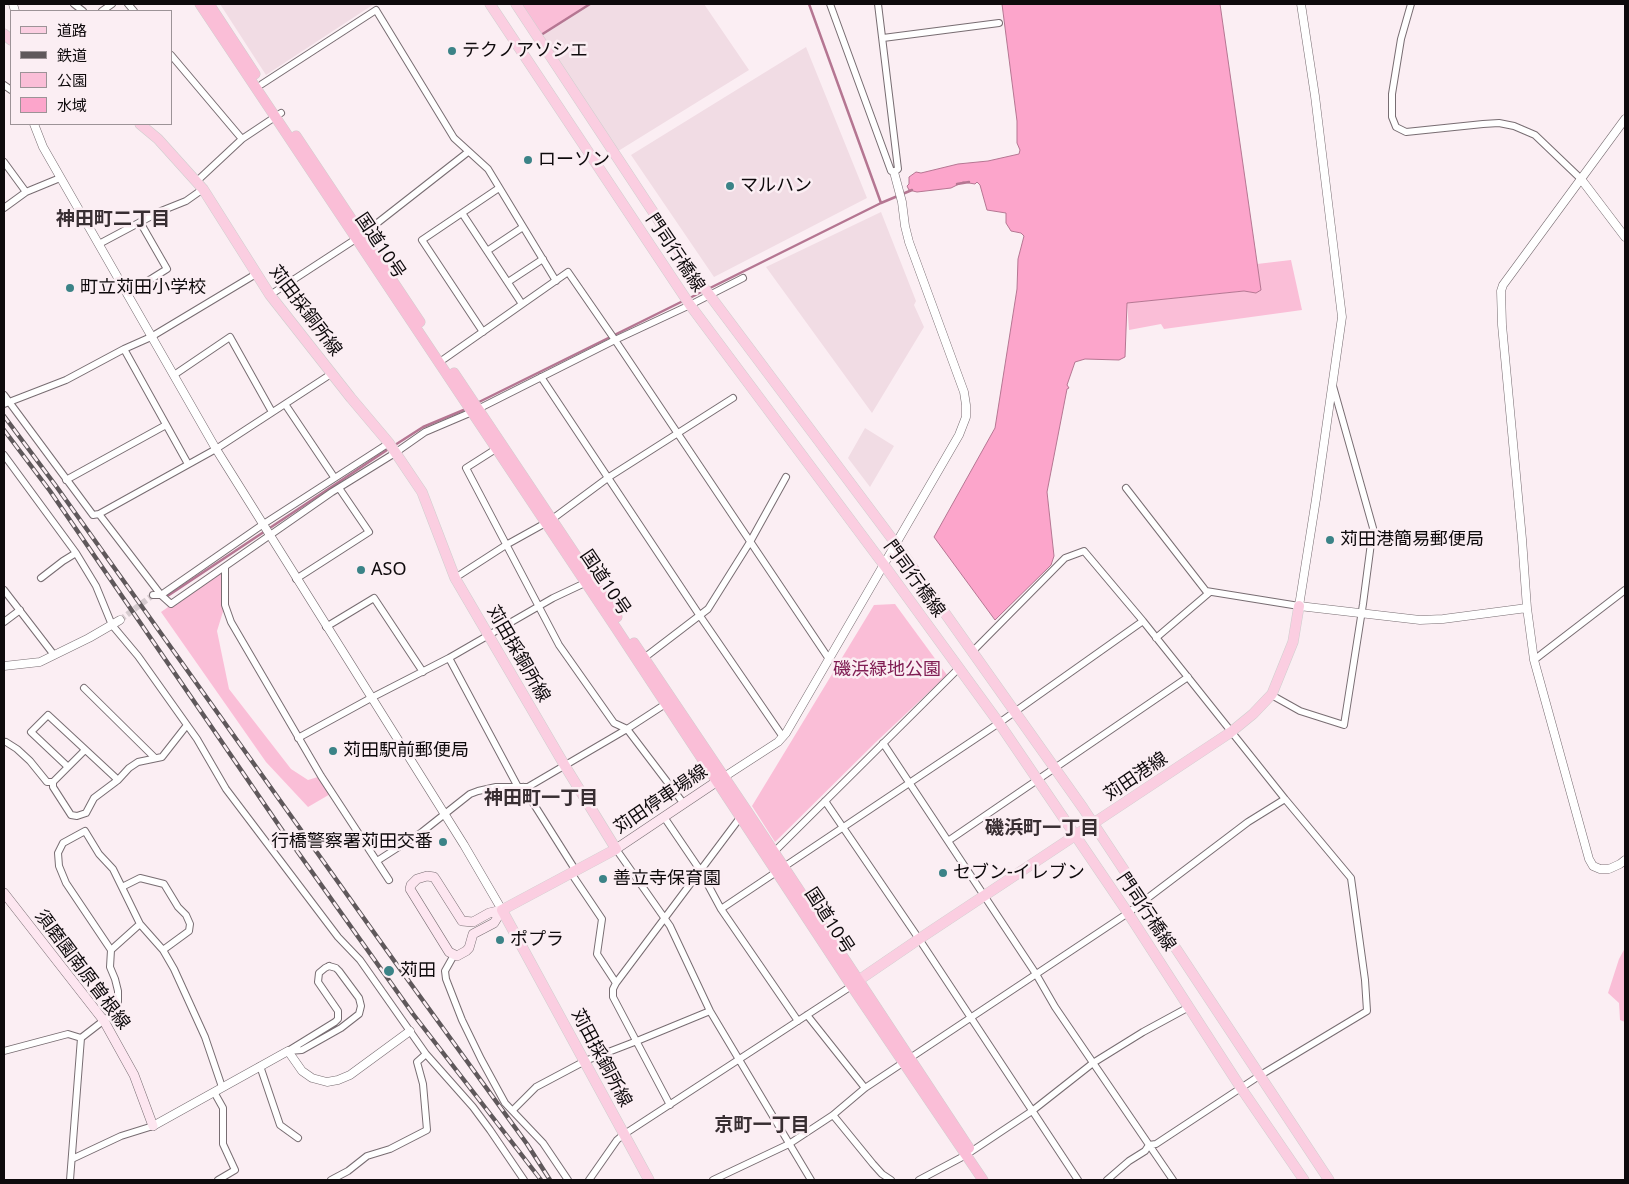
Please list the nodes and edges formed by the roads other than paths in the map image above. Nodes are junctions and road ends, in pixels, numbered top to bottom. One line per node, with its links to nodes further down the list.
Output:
1 (200, 4): 13 (highway, 国道10号)
2 (208, 4): 12 (highway, 国道10号)
3 (490, 4): 43 (main road, 門司行橋線)
4 (516, 4): 41 (main road, 門司行橋線)
5 (830, 4): 20 (street)
6 (878, 4): 10 (street)
7 (1302, 4): 52 (street)
8 (1412, 4): 22 (street)
9 (999, 23): 10 (street)
10 (883, 38): 20 (street)
11 (172, 56): 17 (street)
12 (262, 84): 13 (highway, 国道10号); 18 (street)
13 (278, 115): 17 (street); 30 (highway, 国道10号)
14 (1625, 119): 22 (street)
15 (34, 125): 21 (street)
16 (141, 125): 23 (main road, 苅田採銅所線)
17 (242, 139): 23 (street)
18 (468, 152): 24 (street); 30 (street)
19 (4, 162): 25 (street)
20 (894, 172): 78 (street)
21 (60, 178): 25 (street); 32 (street)
22 (1580, 179): 31 (street); 94 (street)
23 (200, 185): 28 (street); 35 (main road, 苅田採銅所線)
24 (499, 188): 27 (street); 29 (street)
25 (26, 192): 26 (street)
26 (4, 208)
27 (462, 213): 33 (street); 44 (street)
28 (140, 222): 32 (street); 39 (street)
29 (523, 227): 33 (street); 34 (street)
30 (359, 237): 40 (street); 48 (highway, 国道10号); 57 (highway, 国道10号)
31 (1625, 237)
32 (99, 244): 39 (street)
33 (487, 251): 38 (street)
34 (543, 259): 37 (street); 38 (street)
35 (256, 274): 40 (main road, 苅田採銅所線); 45 (street)
36 (743, 278): 41 (street)
37 (556, 281): 42 (street); 46 (street)
38 (508, 282): 42 (street)
39 (127, 294): 45 (street)
40 (270, 295): 49 (main road, 苅田採銅所線)
41 (709, 296): 43 (street); 78 (main road, 門司行橋線)
42 (522, 304): 44 (street)
43 (690, 305): 46 (street); 81 (main road, 門司行橋線)
44 (483, 332): 48 (street)
45 (151, 337): 47 (street); 50 (street)
46 (615, 340): 51 (street); 60 (street)
47 (124, 349): 55 (street); 59 (street)
48 (444, 359): 57 (highway, 国道10号)
49 (331, 374): 56 (street); 61 (main road, 苅田採銅所線)
50 (174, 375): 58 (street); 63 (street)
51 (541, 377): 57 (street); 67 (street)
52 (1332, 383): 93 (street); 96 (street)
53 (4, 395): 55 (street)
54 (733, 398): 60 (street)
55 (7, 403): 70 (street)
56 (284, 404): 58 (street); 69 (street)
57 (475, 410): 62 (highway, 国道10号); 64 (street)
58 (272, 412): 63 (street)
59 (166, 424): 66 (street); 70 (street)
60 (677, 434): 67 (street); 77 (street)
61 (389, 443): 64 (main road, 苅田採銅所線); 69 (street)
62 (499, 447): 74 (highway, 国道10号); 79 (street)
63 (216, 449): 66 (street); 75 (street)
64 (395, 453): 71 (street); 84 (main road, 苅田採銅所線)
65 (5, 458): 80 (street)
66 (188, 464): 73 (street)
67 (609, 477): 74 (street); 97 (street)
68 (786, 477): 77 (street)
69 (334, 478): 75 (street)
70 (66, 480): 73 (street)
71 (339, 488): 76 (street); 85 (street)
72 (1126, 488): 89 (street)
73 (99, 514): 90 (street)
74 (548, 522): 79 (street); 86 (highway, 国道10号)
75 (262, 525): 76 (street); 90 (street)
76 (269, 537): 82 (street); 85 (street)
77 (750, 542): 97 (street); 109 (street)
78 (896, 544): 81 (street); 105 (main road, 門司行橋線)
79 (506, 545): 84 (street); 92 (street)
80 (76, 553): 83 (street); 101 (street)
81 (884, 565): 109 (street); 112 (main road, 門司行橋線)
82 (225, 567): 90 (street); 125 (street)
83 (40, 578)
84 (455, 578): 103 (main road, 苅田採銅所線)
85 (296, 579): 102 (street)
86 (589, 582): 92 (street); 108 (highway, 国道10号); 118 (highway, 国道10号)
87 (4, 590): 95 (street)
88 (1625, 590): 110 (street)
89 (1210, 592): 93 (street); 104 (street)
90 (161, 594): 91 (street)
91 (153, 595)
92 (538, 606): 103 (street); 122 (street)
93 (1299, 606): 96 (street); 116 (main road, 苅田港線)
94 (1527, 608): 96 (street); 110 (street)
95 (20, 610): 100 (street); 106 (street)
96 (1360, 614): 116 (street)
97 (700, 616): 108 (street); 124 (street)
98 (120, 620): 101 (street)
99 (1143, 621): 104 (street); 105 (street); 119 (street)
100 (4, 622)
101 (112, 624): 106 (street); 121 (street)
102 (326, 627): 113 (street); 117 (street)
103 (488, 635): 107 (street); 131 (main road, 苅田採銅所線)
104 (1156, 638): 114 (street)
105 (973, 651): 119 (main road, 門司行橋線)
106 (54, 656): 111 (street)
107 (449, 658): 113 (street); 138 (street)
108 (644, 658): 118 (highway, 国道10号)
109 (828, 659): 124 (street)
110 (1534, 660): 151 (street)
111 (4, 666)
112 (959, 668): 120 (main road, 門司行橋線); 127 (street)
113 (423, 672): 117 (street)
114 (1188, 677): 123 (street); 132 (street)
115 (84, 688): 129 (street)
116 (1272, 694): 123 (main road, 苅田港線)
117 (371, 698): 125 (street); 142 (street)
118 (669, 701): 122 (street); 134 (highway, 国道10号)
119 (1016, 712): 120 (street); 132 (main road, 門司行橋線)
120 (999, 723): 135 (main road, 門司行橋線); 137 (street)
121 (187, 725): 129 (street); 179 (street)
122 (627, 729): 131 (street); 141 (street)
123 (1231, 732): 139 (street); 145 (main road, 苅田港線)
124 (783, 737): 134 (street)
125 (298, 738): 152 (street)
126 (6, 742): 136 (street)
127 (883, 743): 137 (street); 140 (street)
128 (85, 750): 130 (street); 130 (street); 133 (street)
129 (155, 758): 133 (street)
130 (67, 766): 136 (street)
131 (565, 766): 138 (street); 149 (main road, 苅田採銅所線)
132 (1056, 769): 135 (street); 145 (main road, 門司行橋線)
133 (118, 780): 136 (street)
134 (720, 780): 141 (main road, 苅田停車場線); 143 (highway, 国道10号)
135 (1038, 781): 147 (main road, 門司行橋線); 148 (street)
136 (53, 782)
137 (910, 783): 146 (street); 148 (street)
138 (521, 787): 142 (street); 155 (street)
139 (1284, 799): 160 (street); 190 (street)
140 (825, 801): 146 (street); 150 (street)
141 (684, 804): 144 (main road, 苅田停車場線)
142 (444, 814): 152 (street); 162 (street)
143 (744, 814): 150 (highway, 国道10号); 153 (highway, 国道10号); 154 (street)
144 (664, 817): 149 (main road, 苅田停車場線); 154 (street)
145 (1094, 825): 147 (main road, 苅田港線); 160 (main road, 門司行橋線)
146 (843, 827): 153 (street); 166 (street)
147 (1075, 836): 159 (main road, 苅田港線); 163 (main road, 門司行橋線)
148 (948, 841): 159 (street)
149 (616, 850): 155 (main road); 164 (street)
150 (774, 852): 153 (highway, 国道10号)
151 (1625, 860)
152 (377, 861): 156 (street)
153 (780, 869): 161 (street); 172 (highway, 国道10号)
154 (700, 870): 161 (street); 164 (street)
155 (574, 872): 162 (main road); 171 (street)
156 (389, 880)
157 (122, 887): 165 (street); 167 (street); 168 (street)
158 (4, 893): 177 (main road, 須磨園南原曽根線)
159 (984, 897): 166 (main road, 苅田港線); 170 (street)
160 (1144, 901): 163 (street); 190 (main road, 門司行橋線)
161 (721, 909): 178 (street)
162 (502, 910): 169 (main road); 169 (main road); 187 (main road, 苅田採銅所線)
163 (1128, 913): 170 (street); 173 (main road, 門司行橋線)
164 (664, 918): 171 (street); 174 (street)
165 (140, 924): 167 (street); 168 (street)
166 (919, 939): 172 (main road, 苅田港線); 176 (street)
167 (111, 950): 177 (street)
168 (163, 950): 191 (street)
169 (454, 956): 196 (street)
170 (1036, 974): 176 (street); 188 (street)
171 (616, 983): 181 (street)
172 (855, 983): 175 (street); 186 (highway, 国道10号)
173 (1188, 1007): 188 (street); 193 (main road, 門司行橋線)
174 (710, 1011): 181 (street); 185 (street)
175 (807, 1015): 178 (street); 192 (street)
176 (970, 1018): 186 (street); 197 (street)
177 (104, 1021): 180 (street); 199 (main road, 須磨園南原曽根線)
178 (798, 1021): 185 (street)
179 (410, 1030): 183 (street); 184 (street)
180 (82, 1038): 182 (street); 205 (street)
181 (637, 1042): 187 (street); 195 (street)
182 (4, 1051)
183 (288, 1051): 183 (street); 189 (street)
184 (426, 1054): 209 (street); 210 (street)
185 (738, 1060): 195 (street); 202 (street)
186 (907, 1060): 192 (street); 204 (highway, 国道10号)
187 (584, 1061): 196 (street); 200 (main road, 苅田採銅所線)
188 (1093, 1063): 197 (street); 203 (street)
189 (260, 1066): 191 (street); 201 (street)
190 (1259, 1076): 193 (street); 223 (main road, 門司行橋線)
191 (222, 1087): 194 (street)
192 (866, 1088): 198 (street)
193 (1241, 1088): 203 (street); 222 (main road, 門司行橋線)
194 (214, 1092): 199 (street); 208 (street)
195 (670, 1105): 200 (street)
196 (513, 1110): 211 (street)
197 (1032, 1111): 204 (street); 219 (street)
198 (834, 1115): 202 (street); 215 (street)
199 (153, 1126): 205 (street)
200 (623, 1135): 212 (street); 213 (main road, 苅田採銅所線)
201 (298, 1138)
202 (789, 1144): 206 (street); 214 (street)
203 (1149, 1145): 220 (street); 221 (street)
204 (969, 1153): 216 (street); 217 (highway, 国道10号); 218 (highway, 国道10号)
205 (72, 1160): 207 (street)
206 (717, 1179)
207 (70, 1180)
208 (218, 1180)
209 (331, 1180)
210 (524, 1180)
211 (568, 1180)
212 (589, 1180)
213 (649, 1180)
214 (811, 1180)
215 (890, 1180)
216 (919, 1180)
217 (983, 1180)
218 (991, 1180)
219 (1078, 1180)
220 (1107, 1180)
221 (1173, 1180)
222 (1304, 1180)
223 (1329, 1180)

